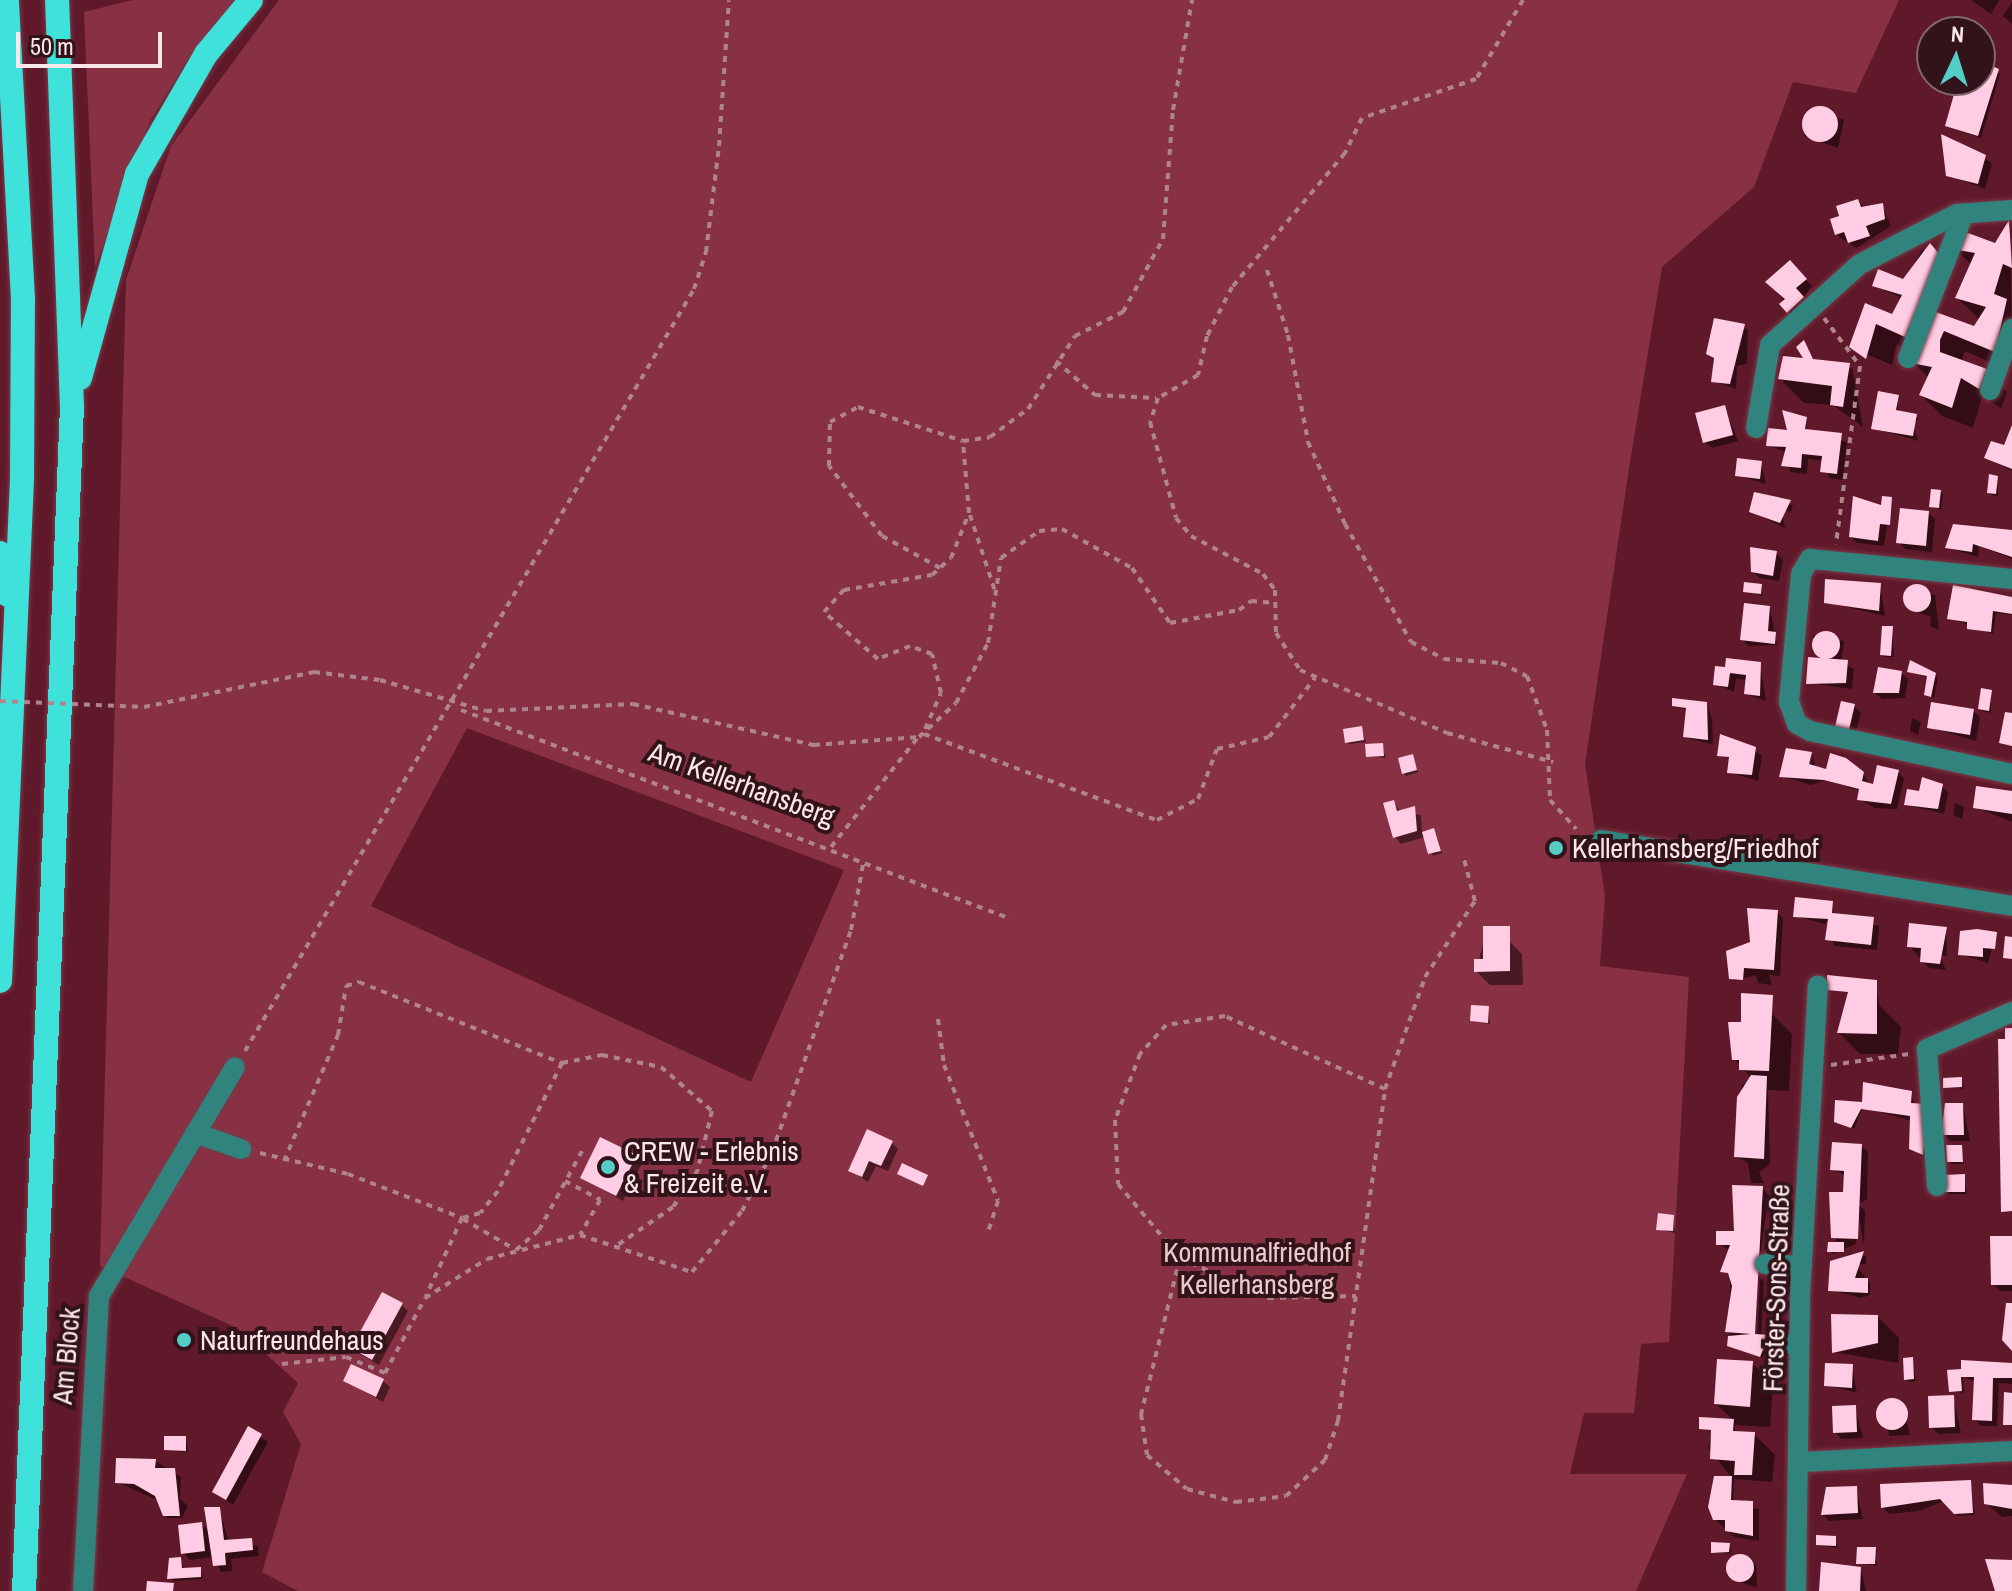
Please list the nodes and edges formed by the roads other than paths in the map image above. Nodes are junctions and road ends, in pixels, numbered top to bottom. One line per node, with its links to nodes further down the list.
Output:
1 (7, 0): 13 (highway)
2 (57, 0): 9 (highway)
3 (251, 0): 9 (highway)
4 (2012, 210): 5 (street)
5 (1964, 213): 7 (street); 10 (street)
6 (2012, 329): 8 (street)
7 (1908, 358)
8 (1990, 390)
9 (72, 407): 30 (highway)
10 (1756, 428)
11 (0, 553): 13 (highway)
12 (2012, 579): 14 (street)
13 (16, 638): 17 (highway)
14 (2012, 774)
15 (1601, 840): 16 (street)
16 (2012, 906)
17 (0, 981)
18 (1818, 986): 25 (street, Förster-Sons-Straße)
19 (2012, 1012): 23 (street)
20 (235, 1067): 21 (street, Am Block)
21 (195, 1133): 22 (street); 31 (street, Am Block)
22 (241, 1149)
23 (1937, 1186)
24 (1765, 1264): 25 (street)
25 (1802, 1266): 27 (street, Förster-Sons-Straße)
26 (1774, 1343): 27 (street)
27 (1798, 1344): 29 (street, Förster-Sons-Straße)
28 (2012, 1451): 29 (street)
29 (1803, 1462): 32 (street, Förster-Sons-Straße)
30 (24, 1591)
31 (83, 1591)
32 (1796, 1591)

